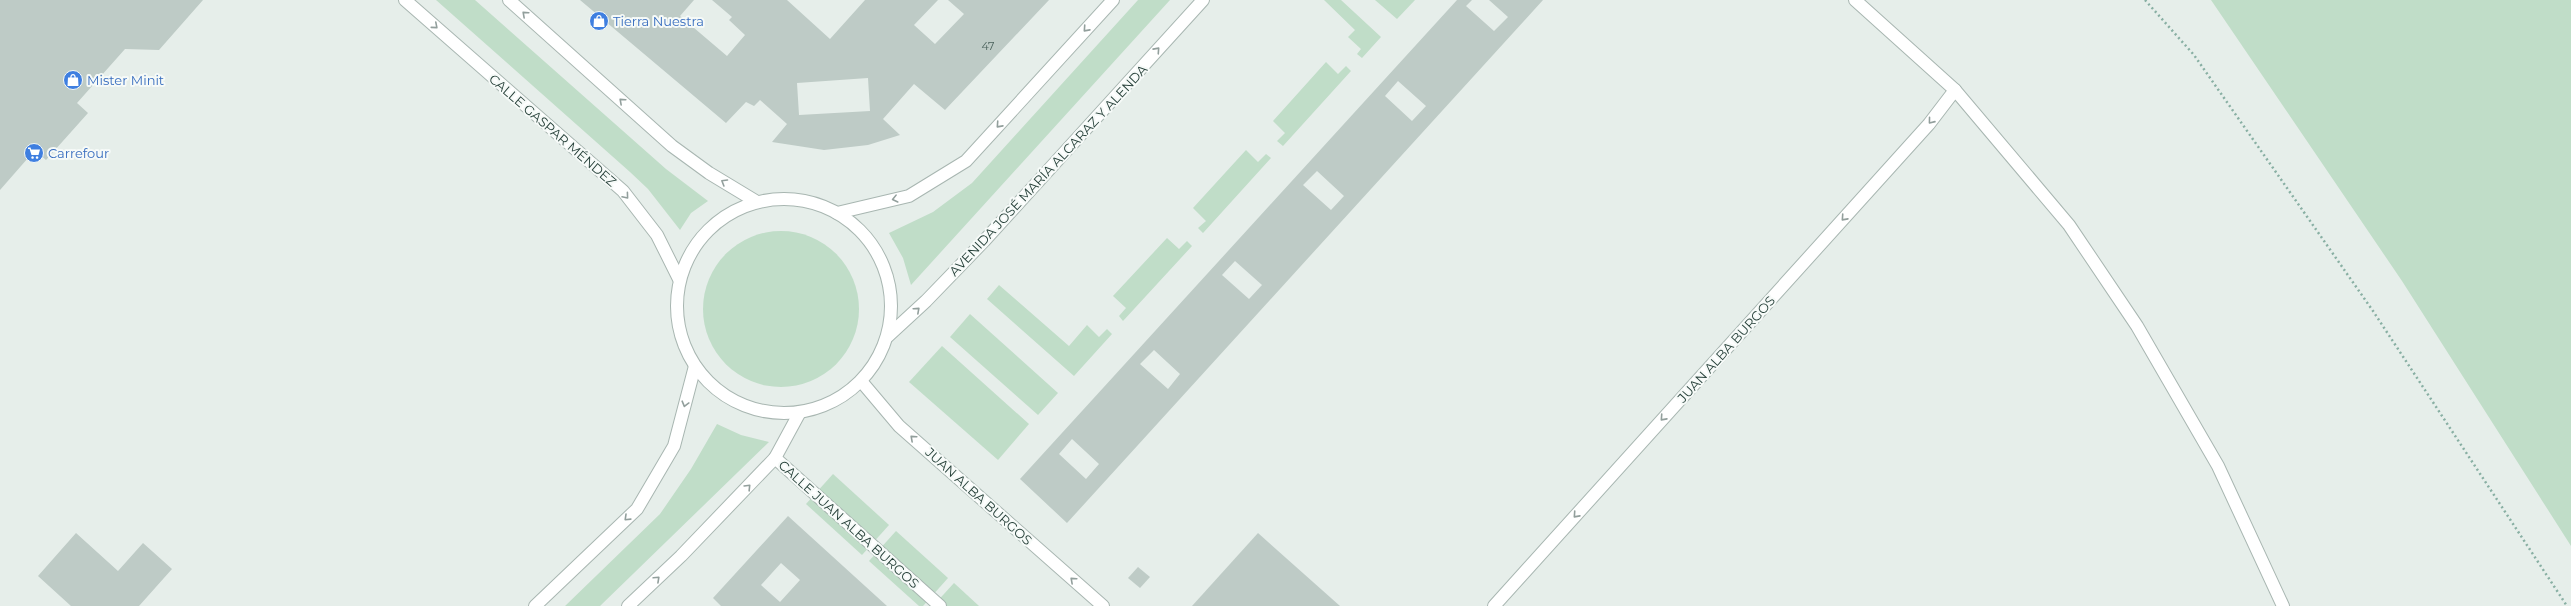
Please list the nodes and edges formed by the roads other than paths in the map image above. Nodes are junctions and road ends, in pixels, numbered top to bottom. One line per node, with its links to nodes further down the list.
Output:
1 (405, 0): 9 (street, CALLE GASPAR MÉNDEZ, one-way to 9)
2 (509, 0): 7 (street, one-way to 2)
3 (1113, 0): 8 (street, one-way to 8)
4 (1203, 0): 10 (street, AVENIDA JOSÉ MARÍA ALCARAZ Y ALENDA, one-way to 4)
5 (1855, 0): 6 (street)
6 (1955, 90): 19 (street, JUAN ALBA BURGOS, one-way to 19); 20 (street)
7 (757, 202): 8 (street); 9 (street)
8 (837, 213): 10 (street)
9 (679, 279): 11 (street)
10 (888, 336): 12 (street)
11 (695, 366): 13 (street); 15 (street, one-way to 15)
12 (861, 381): 13 (street); 18 (street, JUAN ALBA BURGOS, one-way to 12)
13 (800, 412): 14 (street)
14 (775, 458): 16 (street, one-way to 14); 17 (street, CALLE JUAN ALBA BURGOS)
15 (535, 606)
16 (628, 606)
17 (940, 606)
18 (1103, 606)
19 (1494, 606)
20 (2283, 606)

